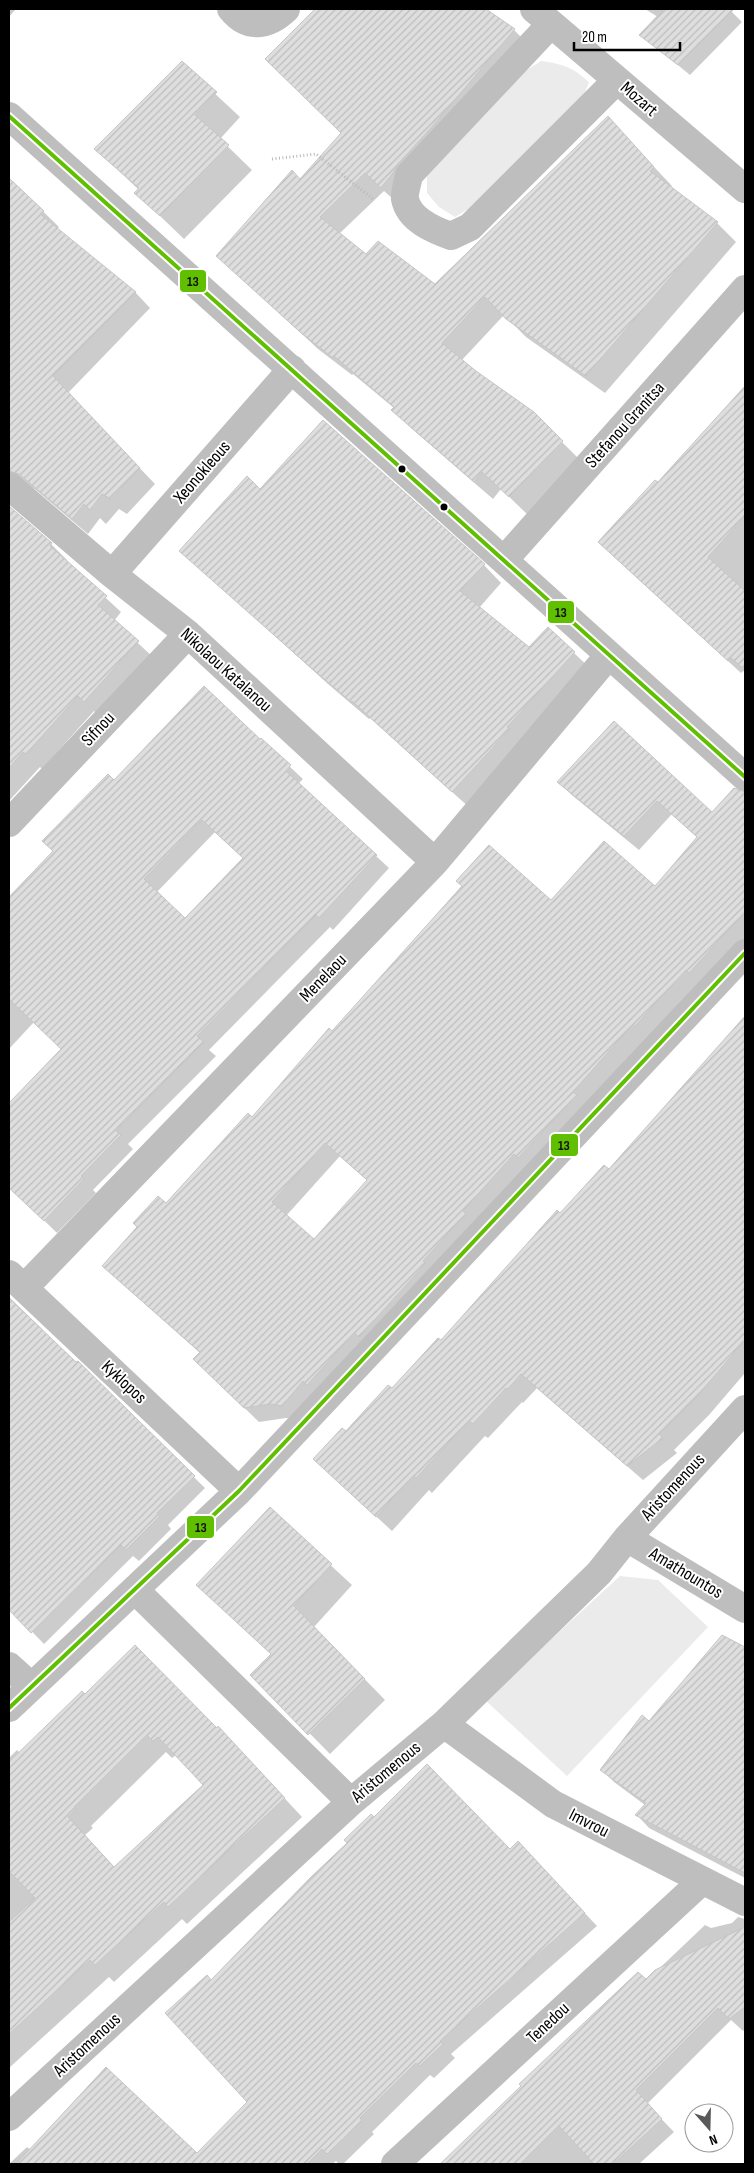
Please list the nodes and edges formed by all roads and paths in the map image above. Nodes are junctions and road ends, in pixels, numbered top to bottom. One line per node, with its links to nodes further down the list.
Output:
1 (231, 9): 2 (street)
2 (286, 9)
3 (542, 16): 4 (street, Mozart); 8 (street)
4 (617, 80): 7 (street, Mozart); 8 (street)
5 (9, 116): 10 (street)
6 (272, 159): 8 (path)
7 (745, 190)
8 (409, 208)
9 (745, 289): 12 (street, Stefanou Granitsa)
10 (292, 370): 12 (street); 13 (street, Xeonokleous)
11 (9, 486): 13 (street, Nikolaou Katalanou)
12 (504, 560): 15 (street)
13 (112, 574): 14 (street, Nikolaou Katalanou)
14 (188, 634): 17 (street, Sifnou); 18 (street, Nikolaou Katalanou)
15 (609, 655): 16 (street); 18 (street, Menelaou)
16 (741, 763)
17 (9, 823)
18 (435, 862): 20 (street, Menelaou)
19 (745, 953): 22 (street)
20 (16, 1281): 22 (street, Kyklopos)
21 (745, 1409): 23 (street, Aristomenous)
22 (239, 1491): 24 (street)
23 (627, 1538): 25 (street, Amathountos); 29 (street, Aristomenous)
24 (135, 1590): 27 (street); 30 (street)
25 (745, 1609)
26 (9, 1666): 27 (street)
27 (31, 1686): 28 (street)
28 (9, 1708)
29 (444, 1724): 30 (street, Aristomenous); 31 (street, Imvrou)
30 (350, 1802): 33 (street, Aristomenous)
31 (702, 1882): 32 (street, Imvrou); 34 (street, Tenedou)
32 (745, 1902)
33 (9, 2117)
34 (395, 2164)

